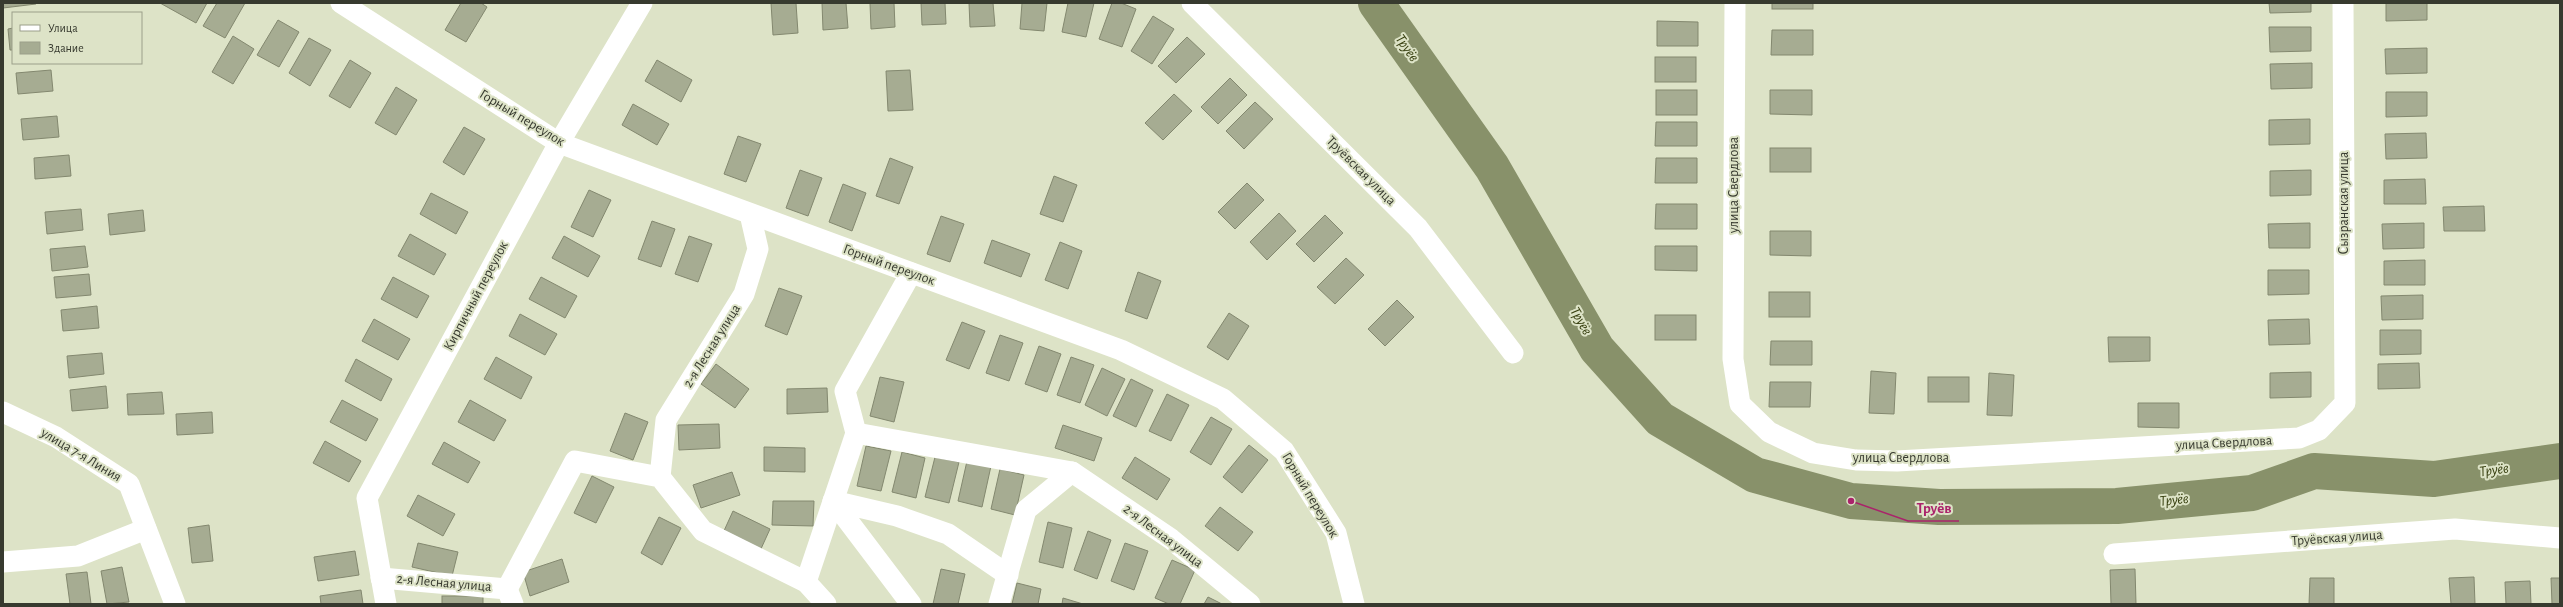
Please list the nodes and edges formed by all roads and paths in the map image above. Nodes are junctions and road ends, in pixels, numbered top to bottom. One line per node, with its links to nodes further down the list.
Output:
1 (341, 3): 6 (street, Горный переулок)
2 (642, 3): 6 (street, Кирпичный переулок)
3 (1192, 3): 9 (street, Труёвская улица)
4 (1735, 3): 10 (street, улица Свердлова)
5 (2343, 3): 10 (street, Сызранская улица)
6 (559, 143): 7 (street, Горный переулок); 21 (street, Кирпичный переулок)
7 (750, 214): 8 (street, Горный переулок); 14 (street, 2-я Лесная улица)
8 (911, 273): 12 (street); 30 (street, Горный переулок)
9 (1513, 353)
10 (2345, 403)
11 (3, 412): 16 (street, улица 7-я Линия)
12 (856, 433): 13 (street, 2-я Лесная улица); 15 (street)
13 (1072, 472): 20 (street); 29 (street, 2-я Лесная улица)
14 (660, 477): 22 (street); 23 (street, 2-я Лесная улица)
15 (833, 501): 20 (street); 22 (street); 27 (street)
16 (146, 530): 19 (street); 24 (street, улица 7-я Линия)
17 (2560, 538): 18 (street, Труёвская улица)
18 (2114, 554)
19 (3, 562)
20 (1008, 575): 28 (street)
21 (381, 578): 23 (street, 2-я Лесная улица); 25 (street, Кирпичный переулок)
22 (806, 582): 26 (street)
23 (510, 596)
24 (175, 604)
25 (386, 604)
26 (826, 604)
27 (911, 604)
28 (999, 604)
29 (1250, 604)
30 (1354, 604)

